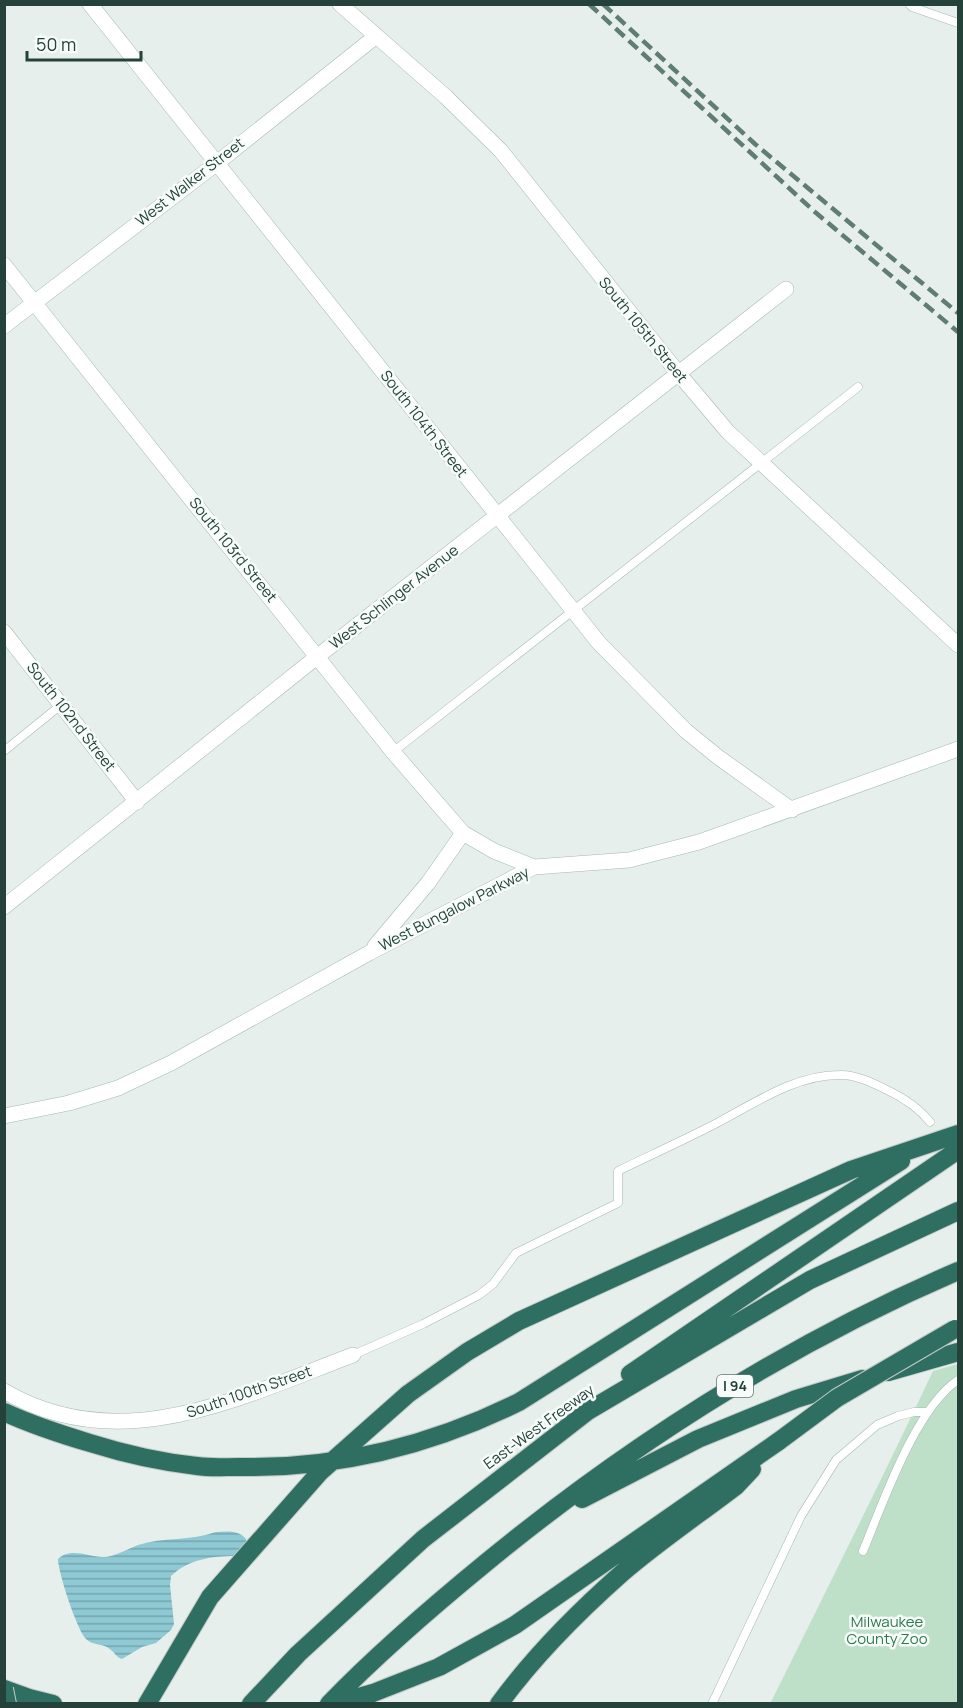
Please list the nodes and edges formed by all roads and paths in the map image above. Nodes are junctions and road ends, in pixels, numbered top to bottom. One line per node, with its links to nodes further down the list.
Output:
1 (90, 4): 6 (street, South 104th Street)
2 (340, 4): 5 (street, South 105th Street)
3 (909, 4): 4 (lane)
4 (958, 23)
5 (375, 37): 6 (street, West Walker Street); 11 (street, South 105th Street)
6 (217, 163): 9 (street, West Walker Street); 14 (street, South 104th Street)
7 (4, 266): 9 (street, South 103rd Street)
8 (786, 289): 11 (street, West Schlinger Avenue)
9 (34, 303): 10 (street, West Walker Street); 18 (street, South 103rd Street)
10 (4, 326)
11 (679, 374): 13 (street, South 105th Street); 14 (street, West Schlinger Avenue)
12 (858, 387): 13 (lane)
13 (761, 462): 15 (lane); 17 (street, South 105th Street)
14 (498, 517): 15 (street, South 104th Street); 18 (street, West Schlinger Avenue)
15 (573, 610): 22 (lane); 24 (street, South 104th Street)
16 (4, 632): 19 (street, South 102nd Street)
17 (958, 645)
18 (318, 656): 22 (street, South 103rd Street); 23 (street, West Schlinger Avenue)
19 (61, 705): 21 (lane); 23 (street, South 102nd Street)
20 (958, 749): 24 (street, West Bungalow Parkway)
21 (4, 751)
22 (393, 752): 25 (street, South 103rd Street)
23 (137, 802): 27 (street, West Schlinger Avenue)
24 (792, 810): 26 (street, West Bungalow Parkway)
25 (462, 833): 26 (street, South 103rd Street); 28 (street)
26 (534, 867): 28 (street, West Bungalow Parkway)
27 (4, 907)
28 (369, 953): 29 (street, West Bungalow Parkway)
29 (4, 1116)
30 (930, 1122): 38 (lane)
31 (958, 1134): 32 (highway)
32 (925, 1146): 42 (highway); 50 (highway)
33 (958, 1150): 41 (highway)
34 (958, 1211): 41 (highway, East-West Freeway)
35 (958, 1271): 45 (highway, I 94)
36 (957, 1328): 44 (highway, bridge)
37 (958, 1352): 45 (highway)
38 (353, 1355): 40 (street, South 100th Street)
39 (958, 1380): 43 (lane)
40 (4, 1391)
41 (588, 1411): 51 (highway, East-West Freeway)
42 (4, 1412)
43 (928, 1412): 46 (lane); 55 (lane)
44 (731, 1481): 53 (highway); 54 (highway)
45 (528, 1528): 52 (highway, I 94)
46 (863, 1551)
47 (4, 1689): 48 (highway, bridge); 49 (highway)
48 (7, 1704)
49 (53, 1704)
50 (147, 1704)
51 (251, 1704)
52 (329, 1704)
53 (335, 1704)
54 (499, 1704)
55 (712, 1704)

